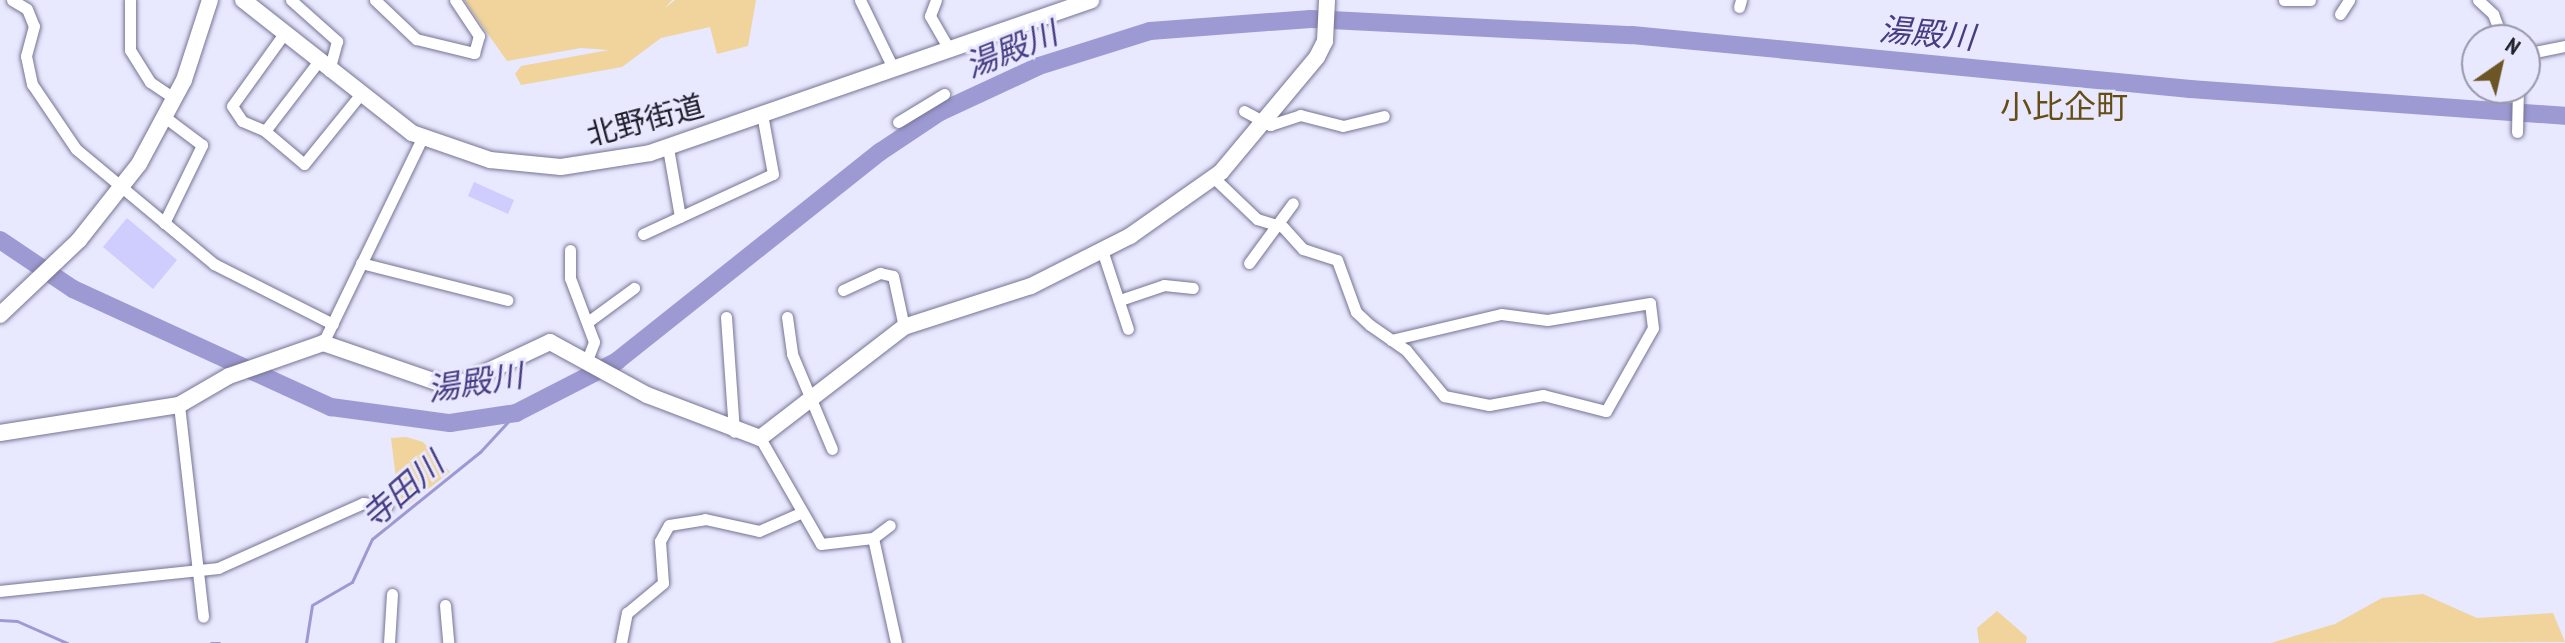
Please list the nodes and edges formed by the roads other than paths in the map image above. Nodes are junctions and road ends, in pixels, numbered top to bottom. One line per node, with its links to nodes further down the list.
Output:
1 (12, 0): 40 (street)
2 (130, 0): 27 (street)
3 (210, 0): 27 (main road)
4 (243, 0): 19 (main road, 北野街道)
5 (291, 0): 24 (street)
6 (375, 0): 7 (street)
7 (455, 0)
8 (860, 0): 23 (street)
9 (936, 0): 21 (street)
10 (1091, 0): 16 (main road, 北野街道)
11 (2284, 0): 12 (street)
12 (2310, 0)
13 (2349, 0): 17 (street)
14 (2478, 0): 18 (street)
15 (1327, 1): 34 (main road)
16 (1060, 5): 21 (main road, 北野街道)
17 (2340, 14)
18 (2497, 24)
19 (283, 35): 24 (main road, 北野街道); 35 (street)
20 (2565, 46): 22 (street)
21 (948, 47): 23 (main road, 北野街道)
22 (2541, 51)
23 (892, 66): 30 (main road, 北野街道)
24 (324, 67): 26 (main road, 北野街道); 35 (street)
25 (944, 94): 33 (street)
26 (359, 96): 35 (street); 37 (main road, 北野街道)
27 (175, 99): 32 (main road)
28 (2519, 104): 36 (street)
29 (1244, 111): 34 (street)
30 (762, 114): 38 (main road, 北野街道); 42 (street)
31 (1384, 116): 34 (street)
32 (166, 118): 40 (main road); 43 (street)
33 (898, 122)
34 (1264, 124): 39 (main road)
35 (265, 131)
36 (2518, 131)
37 (422, 138): 38 (main road, 北野街道); 48 (street)
38 (668, 148): 42 (street)
39 (1213, 177): 44 (street); 47 (main road)
40 (123, 187): 43 (street); 50 (main road)
41 (1293, 203): 44 (street)
42 (680, 217): 45 (street)
43 (164, 223): 61 (street)
44 (1275, 224): 49 (street); 64 (street)
45 (643, 234)
46 (570, 250): 60 (street)
47 (1102, 250): 55 (street); 62 (main road)
48 (361, 263): 54 (street); 61 (street)
49 (1249, 263)
50 (39, 279): 56 (main road); 57 (main road)
51 (634, 288): 60 (street)
52 (1193, 288): 55 (street)
53 (843, 290): 62 (street)
54 (507, 300)
55 (1120, 300): 63 (street)
56 (0, 302)
57 (0, 315)
58 (726, 317): 69 (street)
59 (787, 317): 67 (street)
60 (589, 321): 66 (street)
61 (333, 324): 65 (street)
62 (904, 327): 67 (main road)
63 (1128, 329)
64 (1391, 340): 64 (street)
65 (323, 343): 66 (main road); 68 (main road)
66 (588, 358): 69 (main road)
67 (811, 397): 71 (main road); 72 (street)
68 (179, 405): 70 (main road); 77 (street)
69 (734, 432): 71 (main road)
70 (0, 433)
71 (760, 438): 74 (street)
72 (832, 449)
73 (387, 506): 77 (street)
74 (800, 513): 76 (street); 84 (street)
75 (890, 525): 76 (street)
76 (873, 538): 85 (street)
77 (197, 570): 78 (street); 81 (street)
78 (0, 591)
79 (392, 594): 82 (street)
80 (445, 605): 83 (street)
81 (203, 617)
82 (389, 643)
83 (448, 643)
84 (621, 643)
85 (896, 643)

